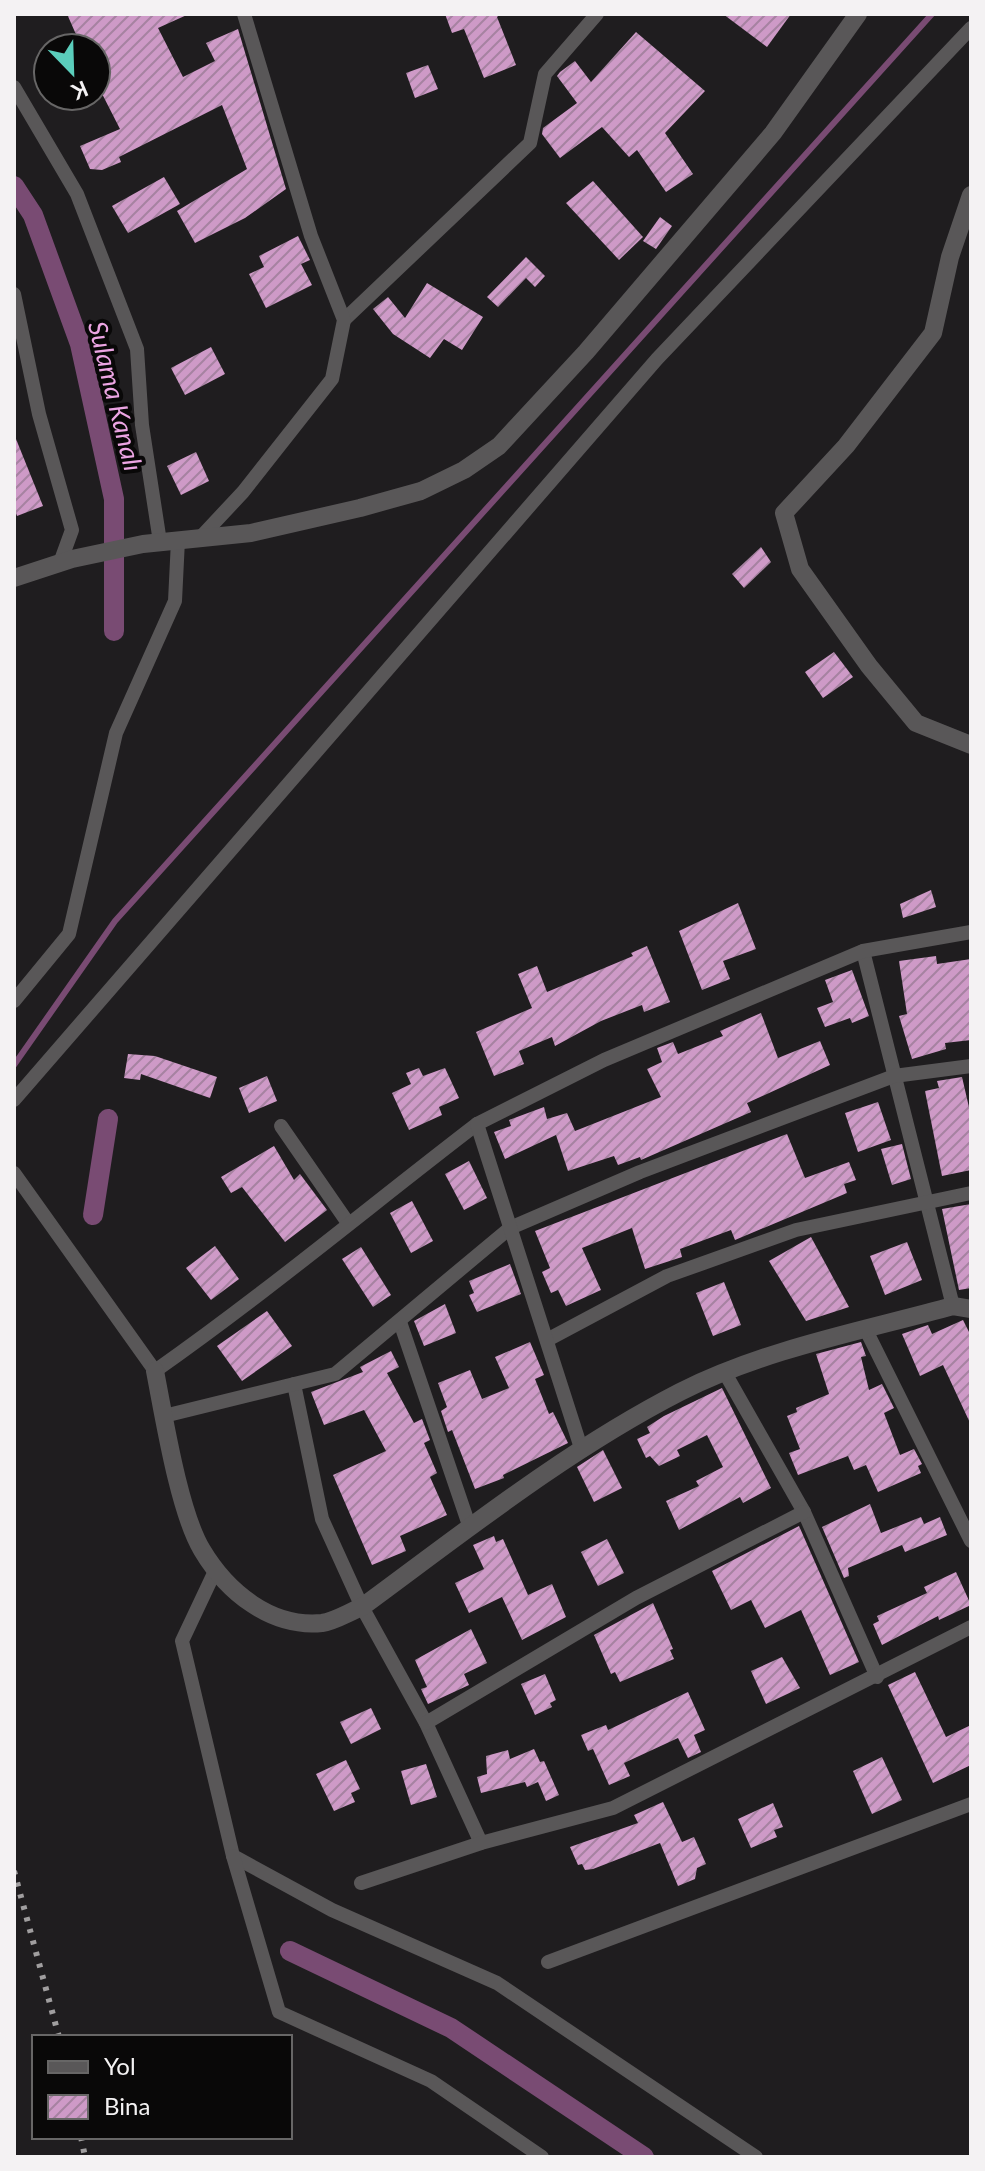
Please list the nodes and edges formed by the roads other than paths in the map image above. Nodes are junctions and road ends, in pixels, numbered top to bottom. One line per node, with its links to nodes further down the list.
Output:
1 (244, 14): 8 (street)
2 (597, 14): 8 (street)
3 (858, 14): 9 (street)
4 (971, 28): 19 (street)
5 (14, 87): 10 (street)
6 (971, 195): 13 (street)
7 (14, 294): 11 (street)
8 (344, 320): 9 (street)
9 (200, 538): 10 (street)
10 (160, 542): 11 (street); 16 (street)
11 (66, 561): 12 (street)
12 (14, 578)
13 (971, 745)
14 (971, 932): 15 (street)
15 (863, 951): 18 (street); 20 (street)
16 (14, 1001)
17 (971, 1066): 18 (street)
18 (894, 1076): 24 (street); 26 (street)
19 (14, 1100)
20 (477, 1124): 25 (street); 26 (street)
21 (281, 1126): 25 (street)
22 (14, 1173): 31 (street)
23 (971, 1193): 24 (street)
24 (924, 1203): 27 (street); 30 (street)
25 (348, 1223): 31 (street)
26 (510, 1228): 28 (street); 30 (street)
27 (962, 1307): 29 (street)
28 (400, 1322): 33 (street); 37 (street)
29 (866, 1330): 32 (street); 38 (street)
30 (547, 1340): 35 (street)
31 (155, 1371): 34 (street)
32 (725, 1373): 35 (street); 36 (street)
33 (294, 1384): 34 (street); 40 (street)
34 (164, 1416): 39 (street)
35 (582, 1451): 37 (street)
36 (804, 1512): 42 (street); 43 (street)
37 (470, 1528): 40 (street)
38 (971, 1541)
39 (216, 1569): 40 (street); 46 (street)
40 (362, 1607): 43 (street)
41 (971, 1627): 42 (street)
42 (877, 1677): 45 (street)
43 (426, 1723): 45 (street)
44 (971, 1804): 48 (street)
45 (481, 1843): 47 (street)
46 (233, 1856): 49 (street); 50 (street)
47 (361, 1883)
48 (548, 1962)
49 (542, 2157)
50 (756, 2157)

